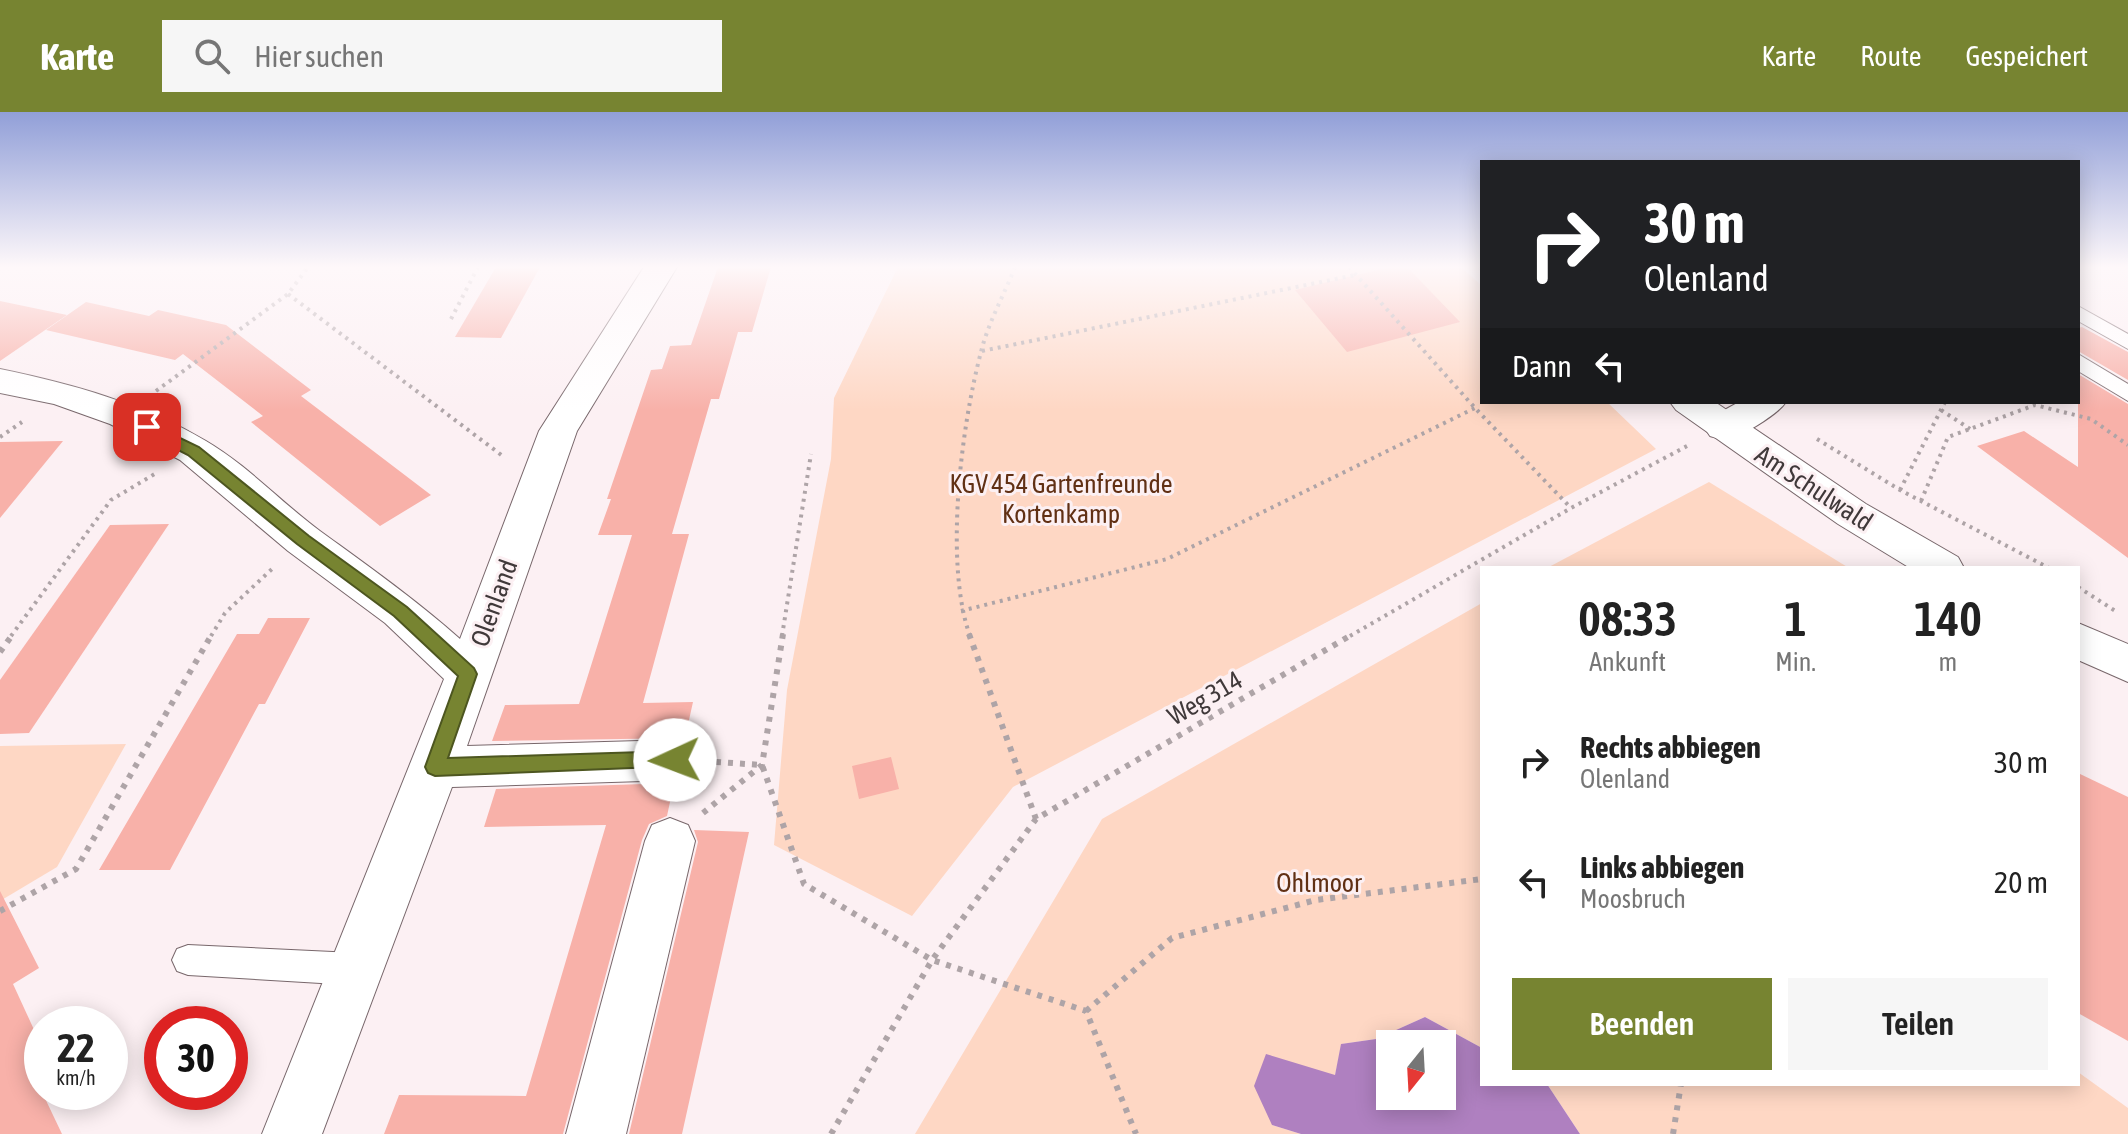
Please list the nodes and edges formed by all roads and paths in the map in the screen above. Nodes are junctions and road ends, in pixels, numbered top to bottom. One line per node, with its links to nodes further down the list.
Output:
1 (260, 315): 20 (path)
2 (315, 315): 26 (path)
3 (453, 315): 9 (path)
4 (628, 315): 26 (street, Olenland)
5 (996, 315): 11 (path)
6 (1160, 315): 11 (path)
7 (1391, 315): 18 (path)
8 (2082, 315): 10 (lane)
9 (451, 319)
10 (2128, 343)
11 (981, 351): 35 (path)
12 (2080, 362): 14 (lane)
13 (0, 381): 20 (street)
14 (2128, 394)
15 (1692, 404): 21 (street, Am Schulwald)
16 (1764, 404): 21 (street); 27 (path)
17 (1944, 404): 19 (path)
18 (1475, 408): 29 (path); 35 (path)
19 (1941, 410): 22 (path); 27 (path)
20 (123, 415): 24 (street)
21 (1723, 427): 29 (path, Weg 314); 30 (street, Am Schulwald)
22 (1970, 429): 23 (path); 28 (path)
23 (2128, 445)
24 (194, 451): 31 (street); 38 (path)
25 (811, 454): 42 (path)
26 (539, 483): 40 (street, Olenland)
27 (1900, 490): 28 (path); 30 (path)
28 (1921, 501): 33 (path)
29 (1571, 508): 44 (path, Weg 314)
30 (1852, 514): 32 (street, Am Schulwald)
31 (303, 540): 40 (street); 47 (path)
32 (1940, 566)
33 (2045, 566)
34 (2080, 588): 36 (path)
35 (961, 611): 44 (path)
36 (2128, 619)
37 (2080, 641): 39 (street)
38 (0, 652)
39 (2128, 664)
40 (468, 674): 43 (street, Olenland)
41 (675, 760): 42 (path); 43 (street)
42 (762, 765): 45 (path); 49 (path)
43 (435, 767): 50 (street, Olenland)
44 (1036, 819): 49 (path, Weg 314)
45 (670, 841): 54 (street)
46 (1480, 879): 51 (path)
47 (0, 911)
48 (188, 960): 50 (lane)
49 (932, 960): 51 (path); 55 (path, Weg 314)
50 (354, 969): 53 (street, Olenland)
51 (1086, 1011): 56 (path)
52 (1681, 1086): 57 (path)
53 (292, 1134)
54 (596, 1134)
55 (831, 1134)
56 (1136, 1134)
57 (1673, 1134)

